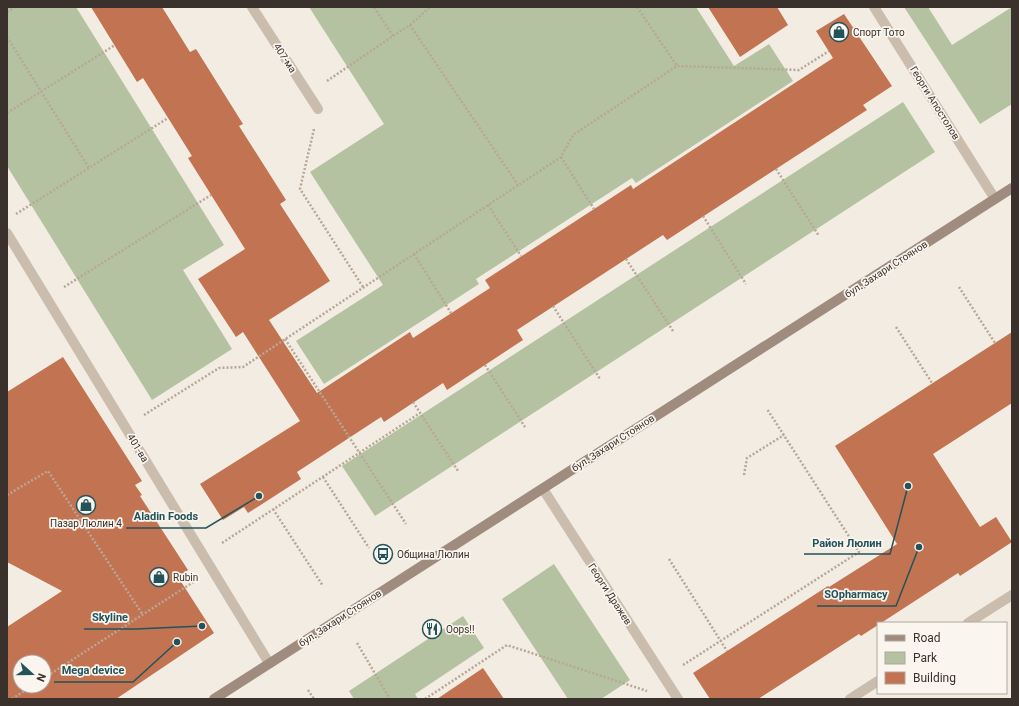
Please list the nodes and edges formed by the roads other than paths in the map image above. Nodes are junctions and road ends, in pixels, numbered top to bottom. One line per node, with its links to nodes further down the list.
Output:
1 (252, 7): 3 (street, 407-ма)
2 (874, 7): 5 (street, Георги Апостолов)
3 (318, 109)
4 (1012, 188): 5 (street, бул. Захари Стоянов)
5 (995, 199): 7 (street, бул. Захари Стоянов)
6 (7, 233): 10 (street, 401-ва)
7 (543, 488): 10 (street, бул. Захари Стоянов); 13 (street, Георги Дражев)
8 (1012, 594): 9 (street)
9 (970, 622)
10 (269, 663): 12 (street, бул. Захари Стоянов)
11 (877, 682): 14 (street)
12 (214, 699)
13 (678, 699)
14 (850, 699)

